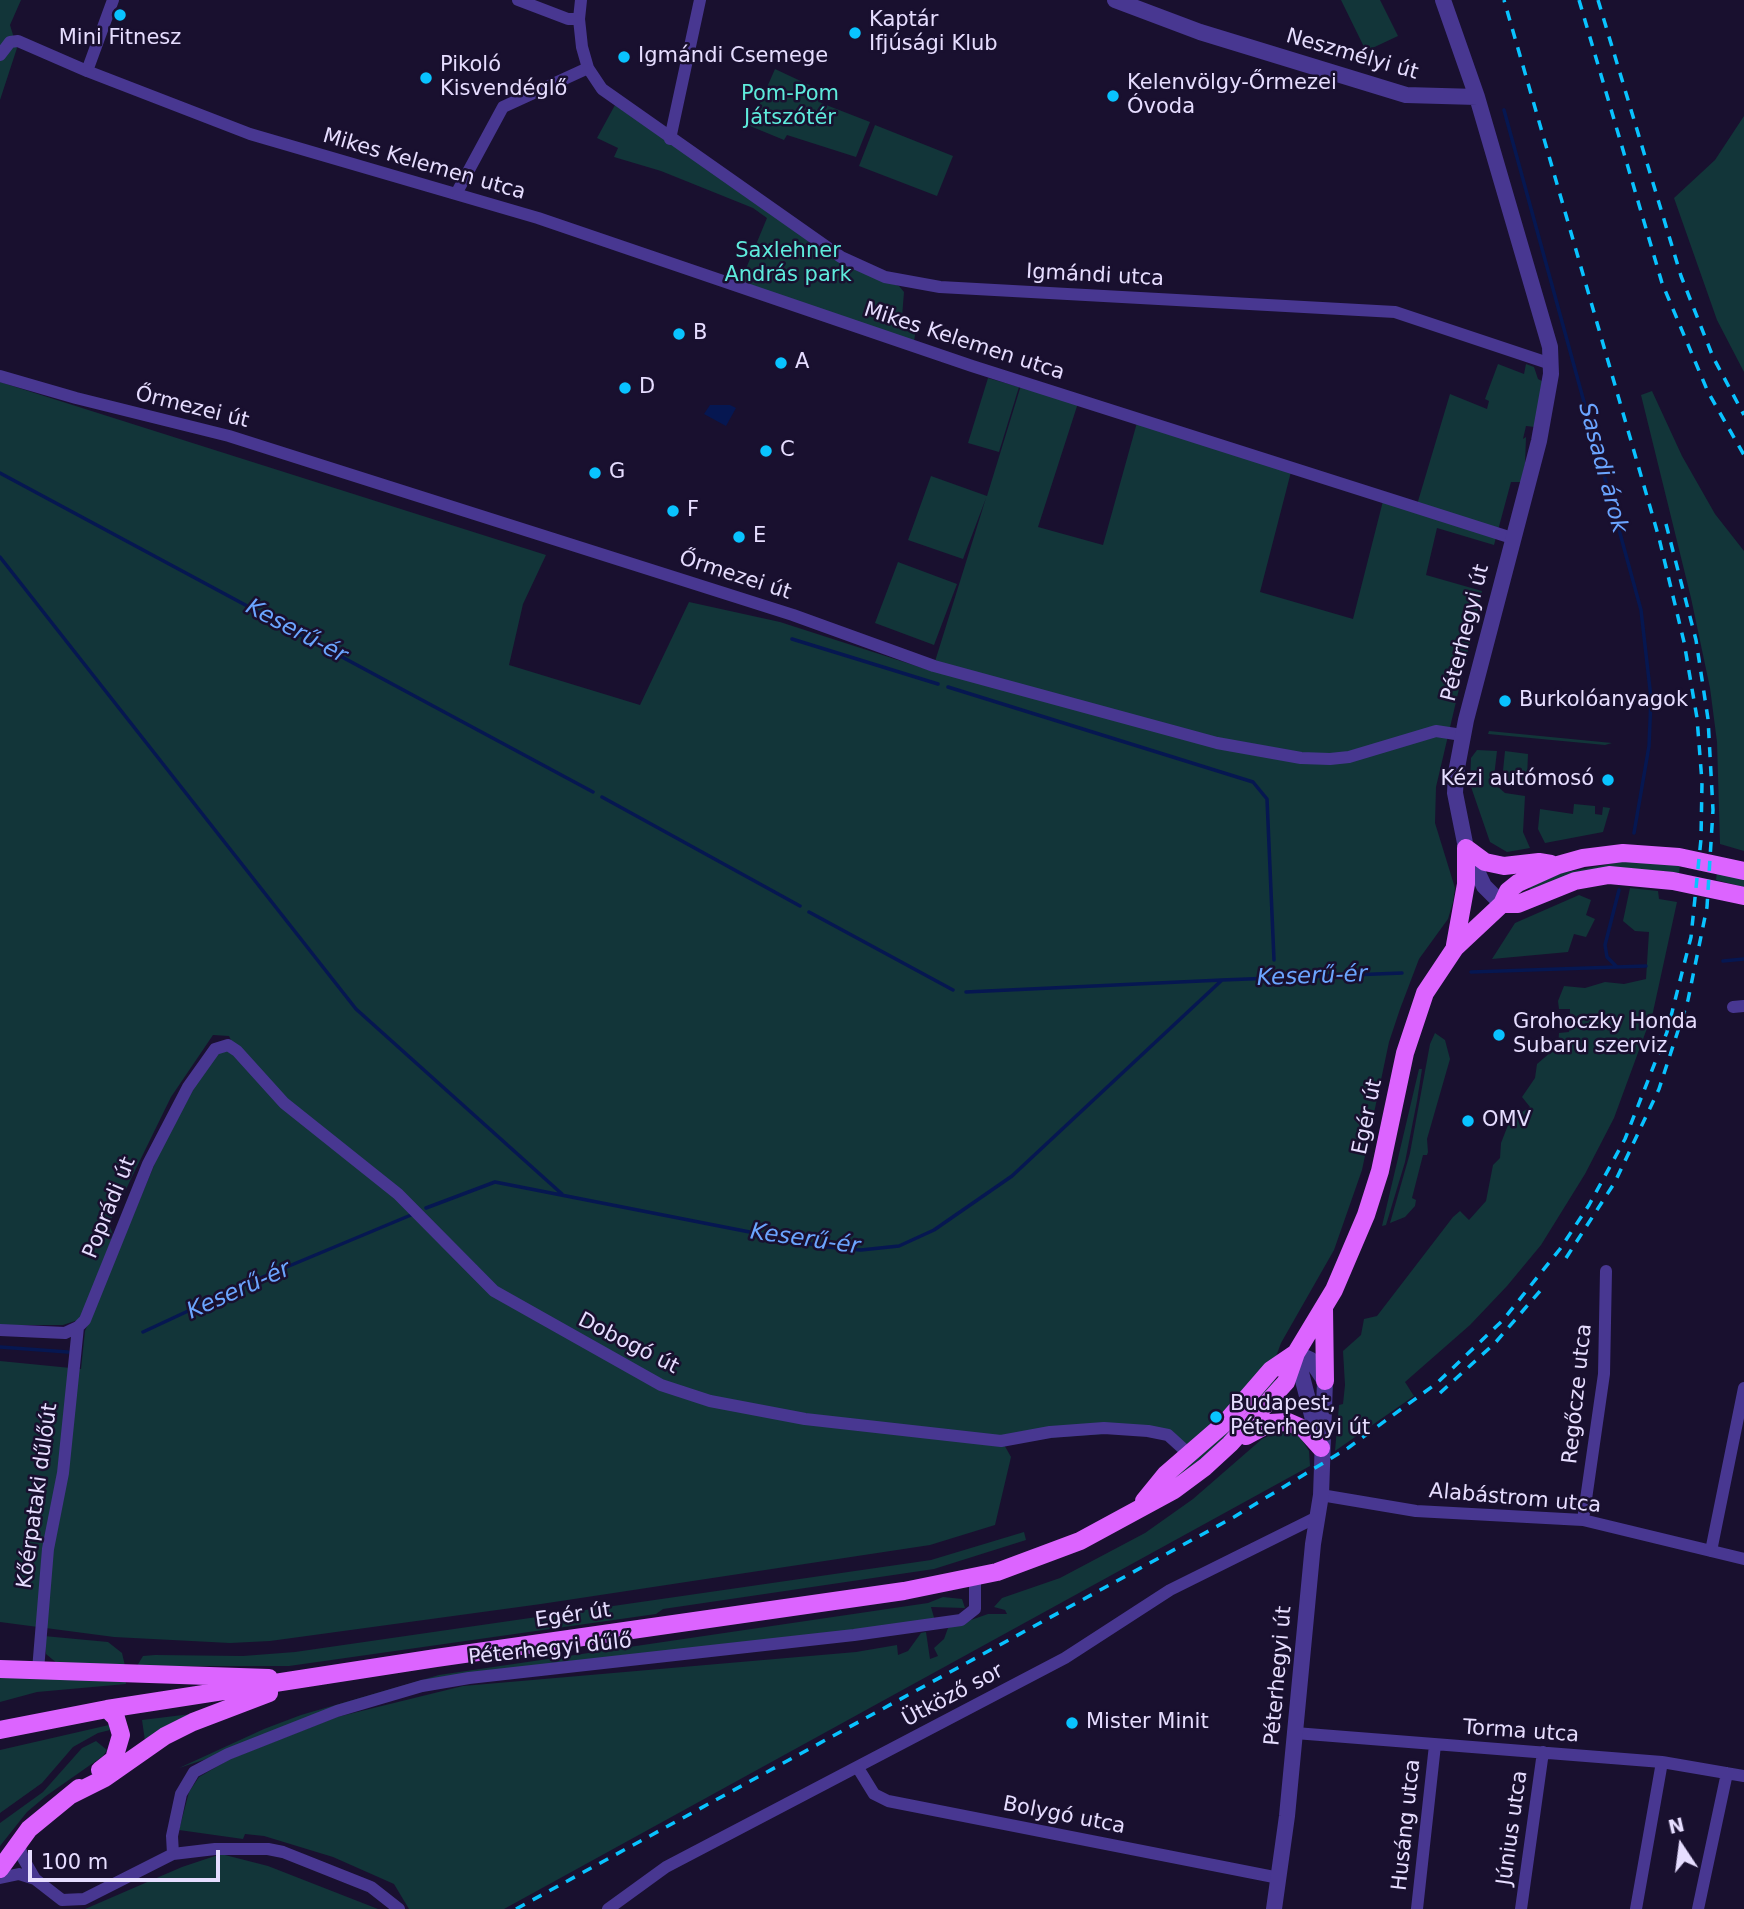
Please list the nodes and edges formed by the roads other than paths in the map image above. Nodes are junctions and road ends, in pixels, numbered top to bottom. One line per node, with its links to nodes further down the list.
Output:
1 (113, 0): 10 (street)
2 (518, 0): 7 (street)
3 (581, 0): 7 (street, Igmándi utca)
4 (700, 0): 12 (street)
5 (1115, 0): 11 (street, Neszmélyi út)
6 (1443, 0): 11 (street)
7 (579, 19): 9 (street, Igmándi utca)
8 (0, 55): 10 (street, Mikes Kelemen utca)
9 (588, 68): 12 (street, Igmándi utca); 13 (street)
10 (86, 71): 13 (street, Mikes Kelemen utca)
11 (1477, 97): 14 (street)
12 (670, 139): 14 (street, Igmándi utca)
13 (456, 194): 16 (street, Mikes Kelemen utca)
14 (1551, 363): 16 (street, Péterhegyi út)
15 (0, 376): 17 (street, Őrmezei út)
16 (1512, 538): 17 (street, Péterhegyi út)
17 (1462, 735): 18 (street, Péterhegyi út)
18 (1466, 848): 19 (main road); 22 (street, Péterhegyi út); 23 (main road)
19 (1558, 865): 20 (main road, Egér út); 22 (main road, Egér út)
20 (1744, 871)
21 (1744, 896): 22 (main road)
22 (1502, 904): 23 (main road, Egér út)
23 (1455, 947): 26 (main road, Egér út)
24 (228, 1045): 27 (street, Poprádi út); 34 (street, Dobogó út)
25 (1606, 1271): 38 (street, Regőcze utca)
26 (1324, 1308): 29 (main road, Egér út); 30 (main road)
27 (78, 1328): 28 (street); 43 (street, Kőérpataki dűlőút)
28 (0, 1330)
29 (1296, 1353): 30 (street); 32 (main road, Egér út); 33 (street, Péterhegyi út); 34 (main road, Egér út)
30 (1325, 1381): 33 (street, Péterhegyi út)
31 (1744, 1388): 39 (street)
32 (1230, 1444): 33 (main road); 36 (main road, Egér út)
33 (1321, 1448): 35 (street, Péterhegyi út)
34 (1190, 1455): 36 (main road, Egér út)
35 (1321, 1495): 37 (street, Péterhegyi út); 38 (street, Alabástrom utca)
36 (1140, 1507): 41 (main road, Egér út)
37 (1317, 1517): 47 (street, Péterhegyi út); 51 (street, Ütköző sor)
38 (1583, 1520): 39 (street, Alabástrom utca)
39 (1711, 1551): 40 (street, Alabástrom utca)
40 (1744, 1559)
41 (975, 1577): 44 (main road, Egér út); 56 (street, Péterhegyi dűlő)
42 (0, 1669): 43 (main road)
43 (38, 1670): 44 (main road)
44 (304, 1680): 45 (main road, Egér út); 54 (main road)
45 (107, 1709): 46 (main road, Egér út); 54 (main road)
46 (0, 1730)
47 (1295, 1733): 48 (street, Torma utca); 59 (street, Péterhegyi út)
48 (1435, 1745): 49 (street, Torma utca); 64 (street, Husáng utca)
49 (1544, 1752): 50 (street, Torma utca); 65 (street, Június utca)
50 (1662, 1762): 52 (street, Torma utca); 66 (street)
51 (858, 1768): 59 (street, Bolygó utca); 62 (street, Ütköző sor)
52 (1727, 1773): 53 (street, Torma utca); 67 (street)
53 (1744, 1776)
54 (71, 1795): 55 (main road)
55 (18, 1842): 57 (main road); 60 (street)
56 (173, 1854): 60 (street); 61 (street)
57 (0, 1869)
58 (0, 1878): 60 (street)
59 (1279, 1878): 63 (street, Péterhegyi út)
60 (35, 1879)
61 (399, 1909)
62 (608, 1909)
63 (1274, 1909)
64 (1417, 1909)
65 (1521, 1909)
66 (1636, 1909)
67 (1699, 1909)

